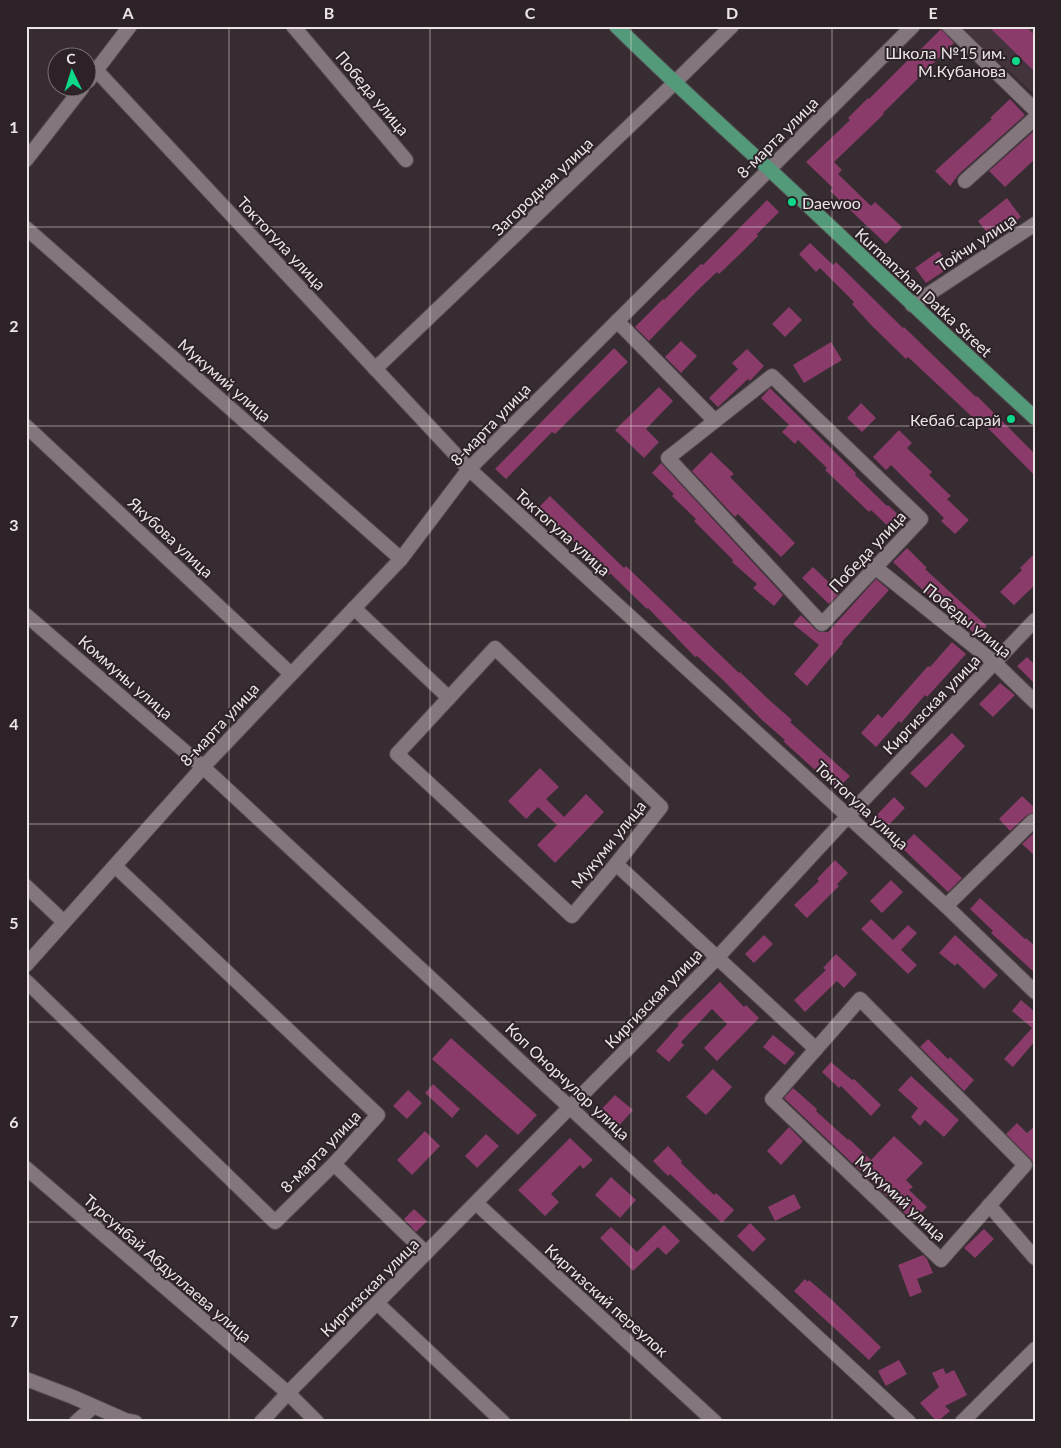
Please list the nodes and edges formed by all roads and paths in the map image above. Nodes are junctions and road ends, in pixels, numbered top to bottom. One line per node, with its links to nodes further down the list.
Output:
1 (130, 26): 7 (street)
2 (293, 26): 14 (street, Победа улица)
3 (616, 26): 9 (main road, Kurmanzhan Datka Street)
4 (732, 26): 9 (street, Загородная улица)
5 (913, 26): 15 (street, 8-марта улица)
6 (948, 26): 11 (street)
7 (98, 67)
8 (98, 81): 21 (street, Токтогула улица)
9 (674, 84): 15 (main road, Kurmanzhan Datka Street); 21 (street, Загородная улица)
10 (74, 98): 13 (street)
11 (1035, 110)
12 (1035, 118): 16 (street)
13 (26, 160)
14 (406, 160)
15 (769, 169): 19 (main road, Kurmanzhan Datka Street); 20 (street, 8-марта улица)
16 (965, 180)
17 (1035, 224): 19 (street, Тойчи улица)
18 (26, 228): 26 (street, Мукумий улица)
19 (912, 305): 22 (main road, Kurmanzhan Datka Street)
20 (617, 321): 23 (street); 25 (street, 8-марта улица)
21 (375, 369): 25 (street, Токтогула улица)
22 (1035, 418)
23 (716, 421): 27 (street, Победа улица); 27 (street, Победа улица)
24 (26, 426): 32 (street, Якубова улица)
25 (469, 469): 26 (street, 8-марта улица); 36 (street, Токтогула улица)
26 (401, 559): 28 (street, 8-марта улица)
27 (876, 568): 31 (street, Победы улица)
28 (354, 608): 32 (street, 8-марта улица); 33 (street)
29 (26, 615): 35 (street, Коммуны улица)
30 (1035, 620): 31 (street, Киргизская улица)
31 (995, 663): 34 (street, Победы улица); 36 (street, Киргизская улица)
32 (291, 674): 35 (street, 8-марта улица)
33 (448, 698): 38 (street, Мукуми улица); 38 (street, Мукуми улица)
34 (1035, 702)
35 (203, 767): 39 (street, 8-марта улица); 48 (street, Коп Онорчулор улица)
36 (848, 816): 41 (street, Токтогула улица); 43 (street, Киргизская улица)
37 (1035, 823): 41 (street)
38 (616, 864): 43 (street)
39 (115, 866): 42 (street, 8-марта улица); 49 (street, 8-марта улица)
40 (26, 886): 42 (street)
41 (946, 906): 46 (street, Токтогула улица)
42 (64, 922): 44 (street, 8-марта улица)
43 (716, 959): 47 (street); 48 (street, Киргизская улица)
44 (26, 965)
45 (26, 981): 49 (street, 8-марта улица)
46 (1035, 992)
47 (816, 1050): 52 (street, Мукумий улица); 52 (street, Мукумий улица)
48 (570, 1108): 51 (street, Киргизская улица); 66 (street, Коп Онорчулор улица)
49 (334, 1164): 53 (street)
50 (26, 1168): 58 (street, Турсунбай Абдуллаева улица)
51 (476, 1203): 53 (street, Киргизская улица); 65 (street, Киргизский переулок)
52 (989, 1205): 54 (street)
53 (426, 1253): 55 (street, Киргизская улица)
54 (1035, 1258)
55 (377, 1303): 58 (street, Киргизская улица); 64 (street)
56 (1035, 1349): 67 (street)
57 (26, 1379): 59 (street)
58 (288, 1393): 62 (street, Киргизская улица); 63 (street, Турсунбай Абдуллаева улица)
59 (93, 1407): 60 (street); 61 (street)
60 (76, 1422)
61 (134, 1422)
62 (261, 1422)
63 (317, 1422)
64 (503, 1422)
65 (715, 1422)
66 (909, 1422)
67 (962, 1422)

